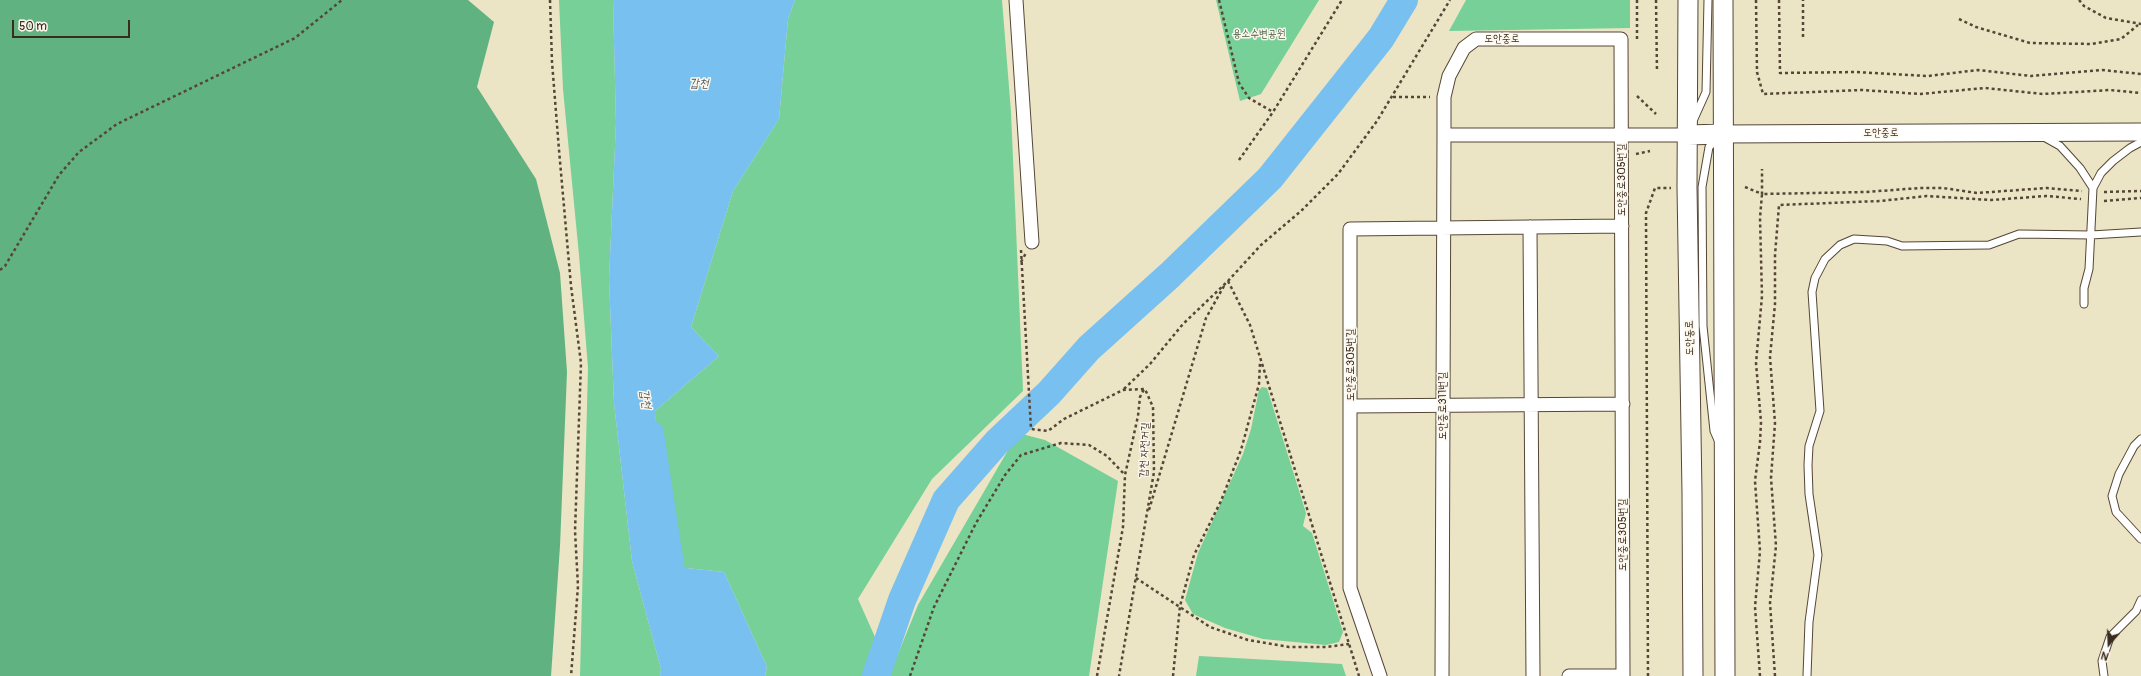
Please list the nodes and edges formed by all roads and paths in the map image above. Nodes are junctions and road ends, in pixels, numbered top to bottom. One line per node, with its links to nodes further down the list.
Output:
1 (342, 0): 51 (path)
2 (550, 0): 70 (path)
3 (1016, 0): 50 (street)
4 (1219, 0): 26 (path)
5 (1342, 0): 26 (path)
6 (1450, 0): 24 (path)
7 (1637, 0): 19 (path)
8 (1656, 0): 20 (path)
9 (1688, 0): 33 (main road, 도안동로)
10 (1708, 0): 33 (lane)
11 (1723, 0): 31 (main road)
12 (1756, 0): 23 (path)
13 (1779, 0): 21 (path)
14 (1803, 0): 18 (path)
15 (2079, 0): 17 (path)
16 (1959, 19): 17 (path)
17 (2140, 24)
18 (1803, 37)
19 (1637, 45)
20 (1657, 72)
21 (2141, 74)
22 (1637, 90): 27 (path)
23 (2141, 93)
24 (1392, 97): 25 (path); 52 (path)
25 (1444, 97): 30 (street, 도안중로); 32 (street, 도안중로)
26 (1273, 112): 35 (path)
27 (1656, 114)
28 (2037, 132): 29 (street, 도안중로); 31 (street, 도안중로); 39 (lane)
29 (2141, 132)
30 (1622, 134): 32 (street, 도안중로); 33 (street, 도안중로); 45 (street, 도안중로305번길)
31 (1722, 134): 33 (main road, 도안중로); 83 (main road)
32 (1444, 135): 47 (street, 도안중로311번길)
33 (1688, 135): 82 (main road, 도안동로)
34 (2141, 142): 39 (lane)
35 (1239, 160)
36 (1762, 168): 37 (path)
37 (1745, 187)
38 (1673, 188): 81 (path)
39 (2093, 188): 49 (lane)
40 (2141, 191): 41 (path)
41 (2103, 192)
42 (2141, 198): 44 (path)
43 (2082, 199): 84 (path)
44 (2103, 200)
45 (1622, 226): 46 (street, 도안중로305번길); 58 (street, 도안중로305번길)
46 (1530, 227): 47 (street, 도안중로305번길); 60 (street)
47 (1443, 228): 59 (street, 도안중로311번길); 61 (street, 도안중로305번길)
48 (2141, 232): 49 (lane)
49 (2091, 235): 53 (lane); 85 (lane)
50 (1032, 242)
51 (0, 270)
52 (1228, 281): 54 (path); 57 (path); 64 (path)
53 (2084, 304)
54 (1260, 359): 68 (path); 69 (path)
55 (1028, 389): 57 (path)
56 (1145, 389): 57 (path); 63 (path); 64 (path, 갑천 자전거길)
57 (1123, 390)
58 (1623, 404): 60 (street); 80 (street, 도안중로305번길)
59 (1443, 405): 60 (street); 61 (street); 77 (street, 도안중로311번길)
60 (1531, 405): 78 (street)
61 (1351, 406): 76 (street, 도안중로305번길)
62 (2141, 439): 65 (lane)
63 (1125, 475): 71 (path); 72 (path)
64 (1146, 519): 66 (path, 갑천 자전거길)
65 (2141, 539)
66 (1136, 578): 68 (path); 73 (path, 갑천 자전거길)
67 (2141, 600): 86 (lane)
68 (1180, 606): 69 (path); 74 (path)
69 (1349, 644): 75 (path)
70 (571, 676)
71 (910, 676)
72 (1098, 676)
73 (1119, 676)
74 (1174, 676)
75 (1359, 676)
76 (1380, 676)
77 (1442, 676)
78 (1533, 676)
79 (1569, 676): 80 (street)
80 (1623, 676)
81 (1648, 676)
82 (1693, 676)
83 (1725, 676)
84 (1775, 676)
85 (1807, 676)
86 (2104, 676)

